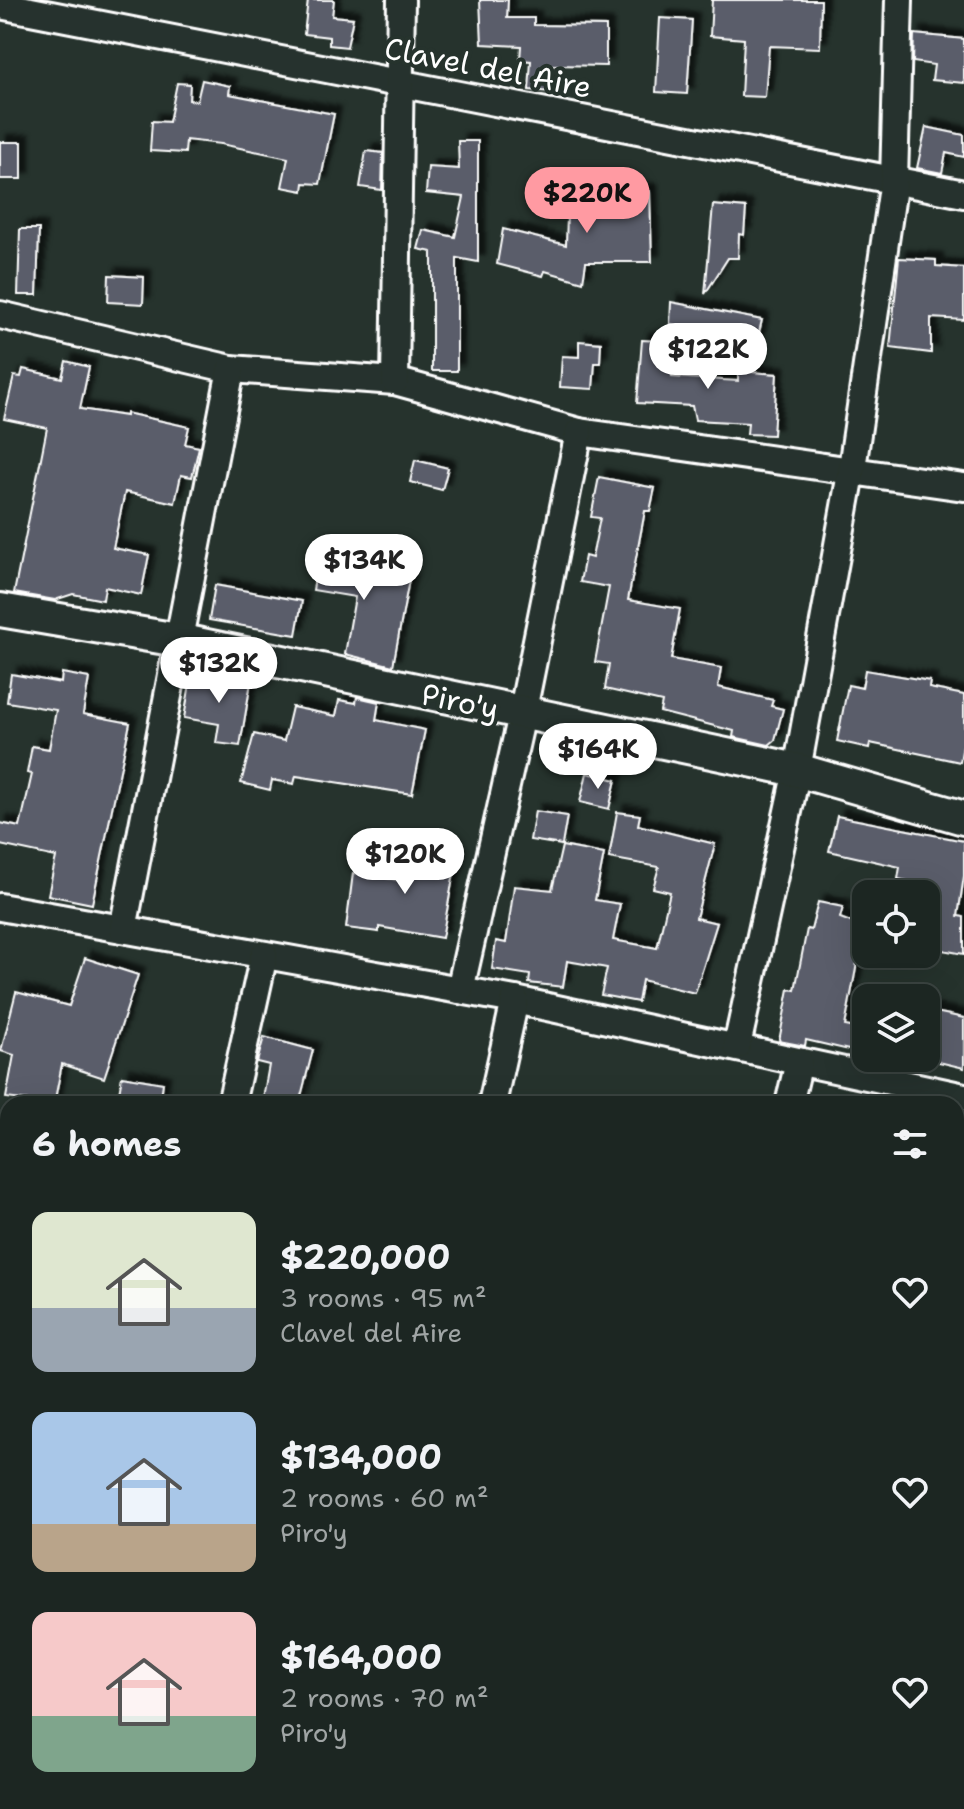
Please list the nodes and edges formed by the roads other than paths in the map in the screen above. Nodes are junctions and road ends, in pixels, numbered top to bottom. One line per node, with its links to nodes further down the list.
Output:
1 (401, 0): 4 (street)
2 (899, 0): 5 (street)
3 (0, 5): 4 (street, Clavel del Aire)
4 (401, 84): 5 (street, Clavel del Aire); 9 (street)
5 (894, 180): 6 (street, Clavel del Aire); 11 (street)
6 (964, 194)
7 (0, 315): 8 (street)
8 (231, 369): 9 (street); 14 (street)
9 (395, 381): 10 (street)
10 (579, 432): 11 (street); 15 (street)
11 (852, 468): 12 (street); 16 (street)
12 (964, 487)
13 (0, 610): 14 (main road, Piro'y)
14 (178, 640): 15 (main road, Piro'y); 19 (street)
15 (522, 715): 16 (main road, Piro'y); 21 (street)
16 (797, 770): 17 (main road, Piro'y); 23 (street)
17 (964, 818)
18 (0, 907): 19 (street)
19 (123, 929): 20 (street)
20 (264, 955): 21 (street); 25 (street)
21 (460, 990): 22 (street)
22 (515, 1000): 23 (street); 26 (street)
23 (737, 1046): 24 (street)
24 (799, 1062): 27 (street); 28 (street)
25 (233, 1096)
26 (494, 1096)
27 (791, 1096)
28 (959, 1096)

